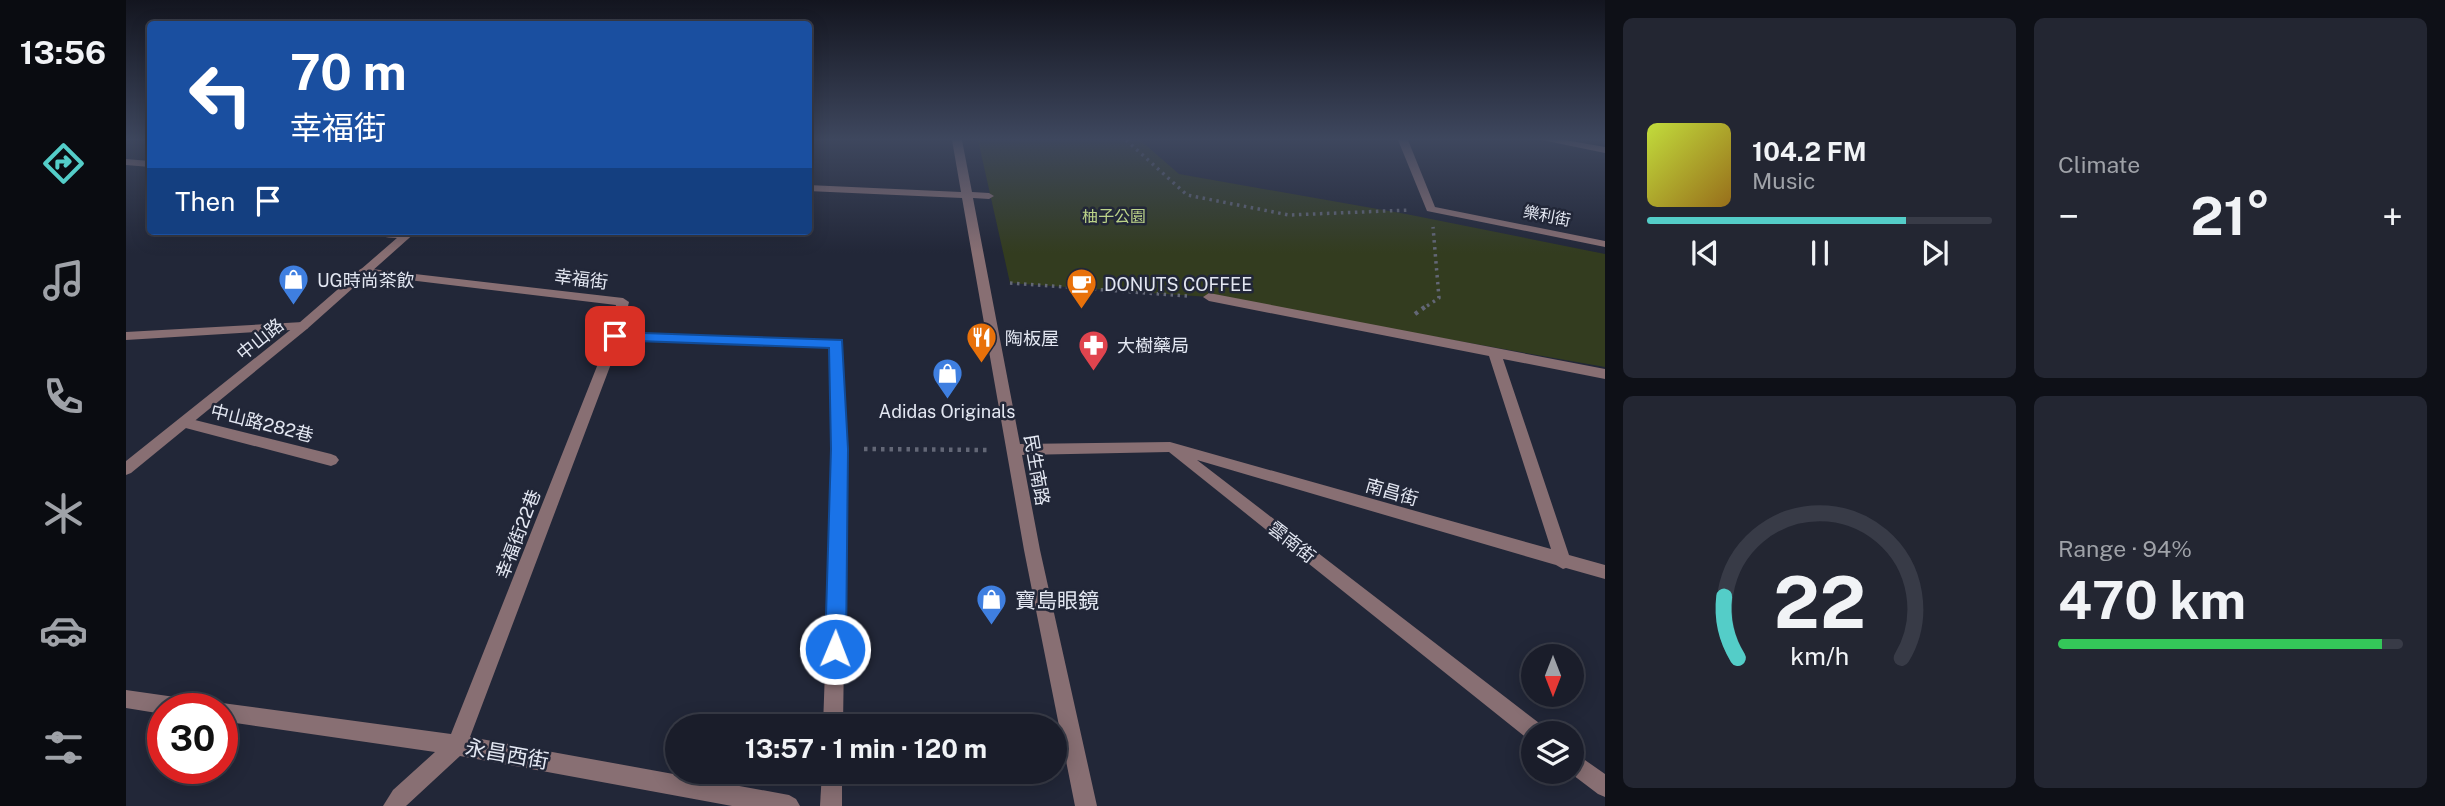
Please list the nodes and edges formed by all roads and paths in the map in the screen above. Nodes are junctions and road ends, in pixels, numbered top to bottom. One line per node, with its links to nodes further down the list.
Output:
1 (965, 178): 5 (street, 民生南路)
2 (1168, 178): 7 (path)
3 (1418, 178): 7 (street)
4 (812, 188): 5 (street)
5 (968, 194): 6 (street); 22 (street, 民生南路)
6 (989, 195)
7 (1431, 209): 9 (street, 樂利街); 14 (path)
8 (408, 235): 10 (street, 中山路)
9 (1605, 244)
10 (363, 272): 13 (street, 中山路); 16 (street, 幸福街)
11 (1010, 283): 12 (path)
12 (1209, 297): 14 (street)
13 (303, 326): 15 (street); 19 (street, 中山路)
14 (1379, 331): 17 (street)
15 (126, 336)
16 (615, 336): 21 (street); 32 (street, 幸福街22巷)
17 (1494, 353): 18 (street); 25 (street)
18 (1605, 374)
19 (183, 422): 23 (street, 中山路282巷); 24 (street, 中山路)
20 (1170, 447): 22 (street); 25 (street, 南昌街); 31 (street, 雲南街)
21 (839, 449): 22 (path); 30 (street)
22 (1014, 450): 39 (street, 民生南路)
23 (331, 460)
24 (126, 469)
25 (1563, 562): 26 (street, 南昌街)
26 (1605, 572)
27 (126, 699): 28 (street)
28 (147, 702)
29 (238, 714): 32 (street, 永昌西街)
30 (833, 714)
31 (1521, 721)
32 (457, 745): 36 (street); 37 (street, 永昌西街)
33 (1584, 770): 35 (street)
34 (832, 784): 38 (street)
35 (1605, 787)
36 (394, 806)
37 (789, 806)
38 (831, 806)
39 (1086, 806)

